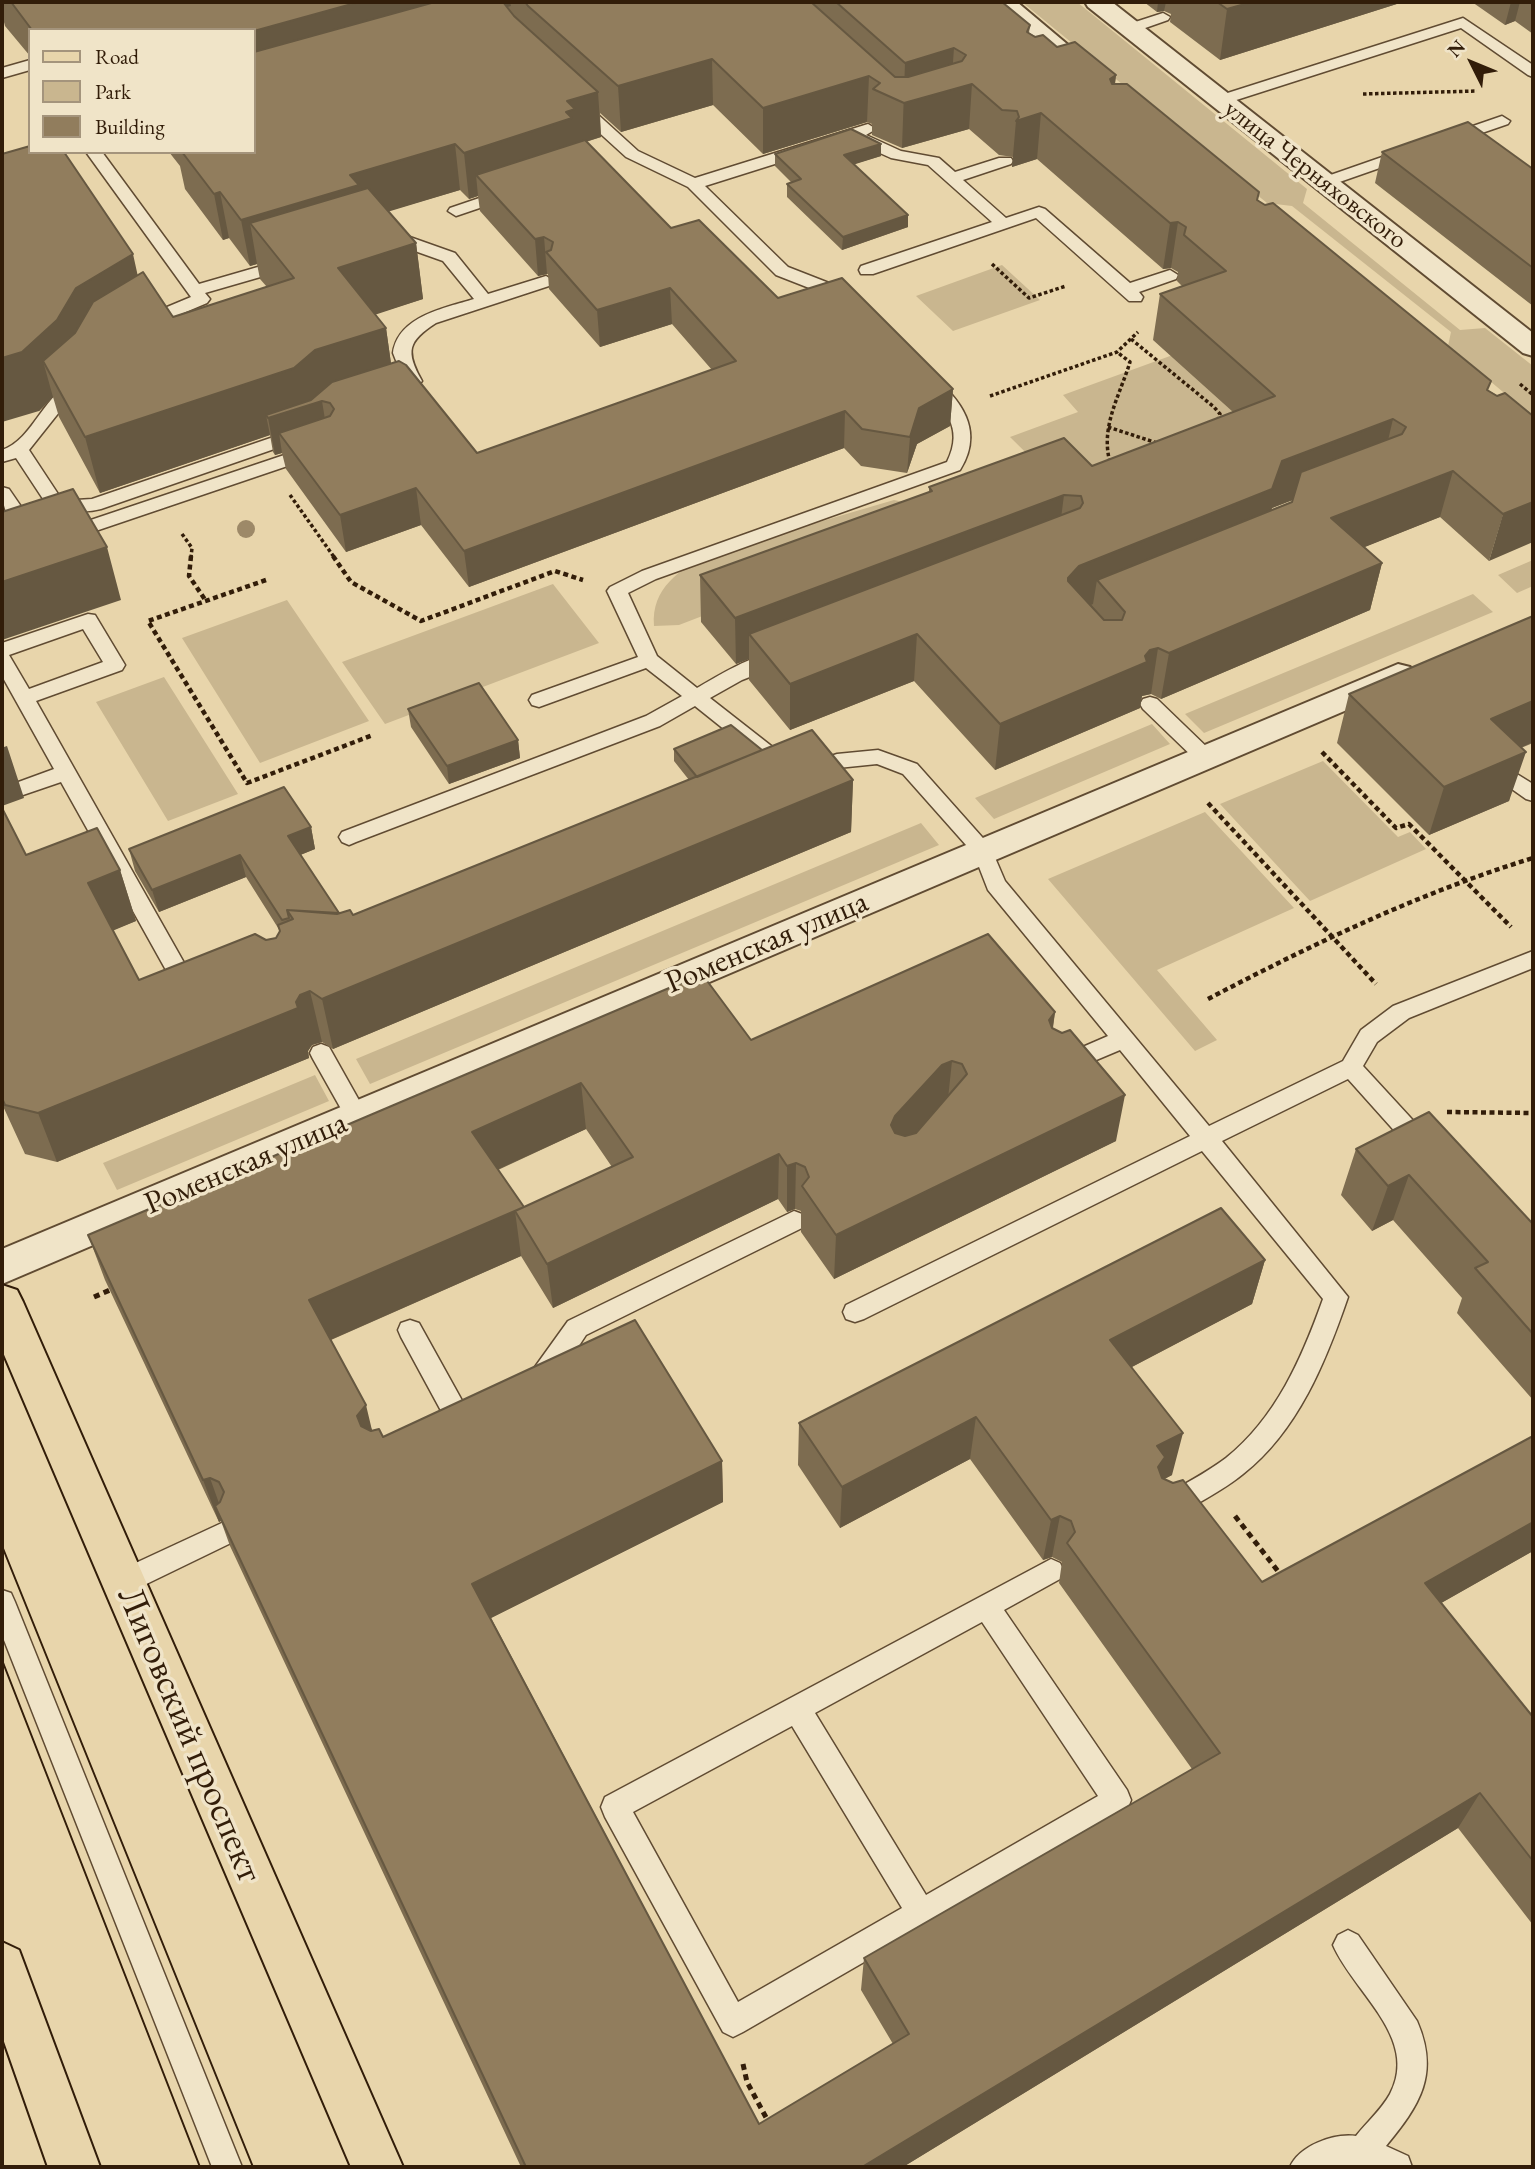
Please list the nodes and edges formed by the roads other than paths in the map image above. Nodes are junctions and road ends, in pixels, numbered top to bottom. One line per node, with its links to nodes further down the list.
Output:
1 (1002, 2): 9 (street)
2 (1097, 2): 4 (street, улица Черняховского)
3 (1163, 17): 4 (lane)
4 (1131, 28): 10 (street, улица Черняховского)
5 (28, 66): 7 (lane)
6 (1533, 72): 10 (lane)
7 (2, 73)
8 (564, 92): 16 (lane)
9 (1116, 96)
10 (1221, 100): 15 (street, улица Черняховского)
11 (1502, 121): 15 (lane)
12 (95, 154): 25 (lane)
13 (1005, 161): 14 (lane)
14 (953, 178): 16 (lane); 19 (lane)
15 (1325, 182): 29 (street, улица Черняховского)
16 (694, 184): 27 (lane)
17 (519, 190): 18 (lane)
18 (456, 211)
19 (1003, 224): 22 (lane); 23 (lane)
20 (362, 240): 26 (lane)
21 (311, 256): 25 (lane)
22 (867, 270)
23 (1170, 275)
24 (546, 281): 26 (lane)
25 (195, 291): 28 (lane)
26 (485, 301): 32 (lane)
27 (856, 305)
28 (132, 331)
29 (1528, 337)
30 (88, 373): 35 (lane)
31 (922, 373): 37 (lane)
32 (395, 392)
33 (311, 430): 35 (lane)
34 (328, 446): 39 (lane)
35 (20, 450): 36 (lane)
36 (2, 456)
37 (954, 466): 38 (lane); 43 (lane)
38 (971, 484)
39 (2, 493)
40 (2, 650): 46 (lane)
41 (799, 650): 45 (lane)
42 (2, 659): 46 (lane)
43 (649, 660): 45 (lane); 47 (lane)
44 (1432, 661): 49 (street, Роменская улица)
45 (696, 696): 52 (lane); 56 (lane)
46 (24, 698): 51 (lane)
47 (539, 700)
48 (1150, 704): 49 (lane)
49 (1205, 757): 57 (street, Роменская улица)
50 (1499, 771): 55 (lane)
51 (66, 772): 54 (lane); 59 (lane)
52 (789, 778): 53 (lane); 57 (lane)
53 (767, 787)
54 (20, 789)
55 (1533, 794)
56 (349, 837)
57 (984, 851): 60 (lane); 64 (street, Роменская улица)
58 (1533, 959): 62 (lane)
59 (211, 982)
60 (1124, 1039): 63 (lane); 65 (lane)
61 (321, 1053): 64 (lane)
62 (1350, 1067): 65 (lane); 66 (lane)
63 (1056, 1068)
64 (358, 1117): 68 (street, Роменская улица)
65 (1206, 1139): 70 (lane); 74 (lane)
66 (1437, 1163)
67 (794, 1221): 72 (lane)
68 (2, 1267)
69 (2, 1301): 77 (main road, Лиговский проспект)
70 (855, 1312)
71 (411, 1330): 73 (lane)
72 (523, 1391)
73 (460, 1424)
74 (1163, 1510)
75 (224, 1534): 77 (lane)
76 (1051, 1571): 79 (lane)
77 (122, 1582): 87 (main road, Лиговский проспект)
78 (2, 1602): 86 (lane)
79 (986, 1606): 80 (lane); 81 (lane)
80 (797, 1709): 81 (lane); 81 (lane)
81 (921, 1913)
82 (1348, 1945): 84 (lane)
83 (2, 1967): 85 (main road)
84 (1363, 2151): 88 (lane); 89 (lane)
85 (74, 2167)
86 (226, 2167)
87 (377, 2167)
88 (1305, 2167)
89 (1397, 2167)

